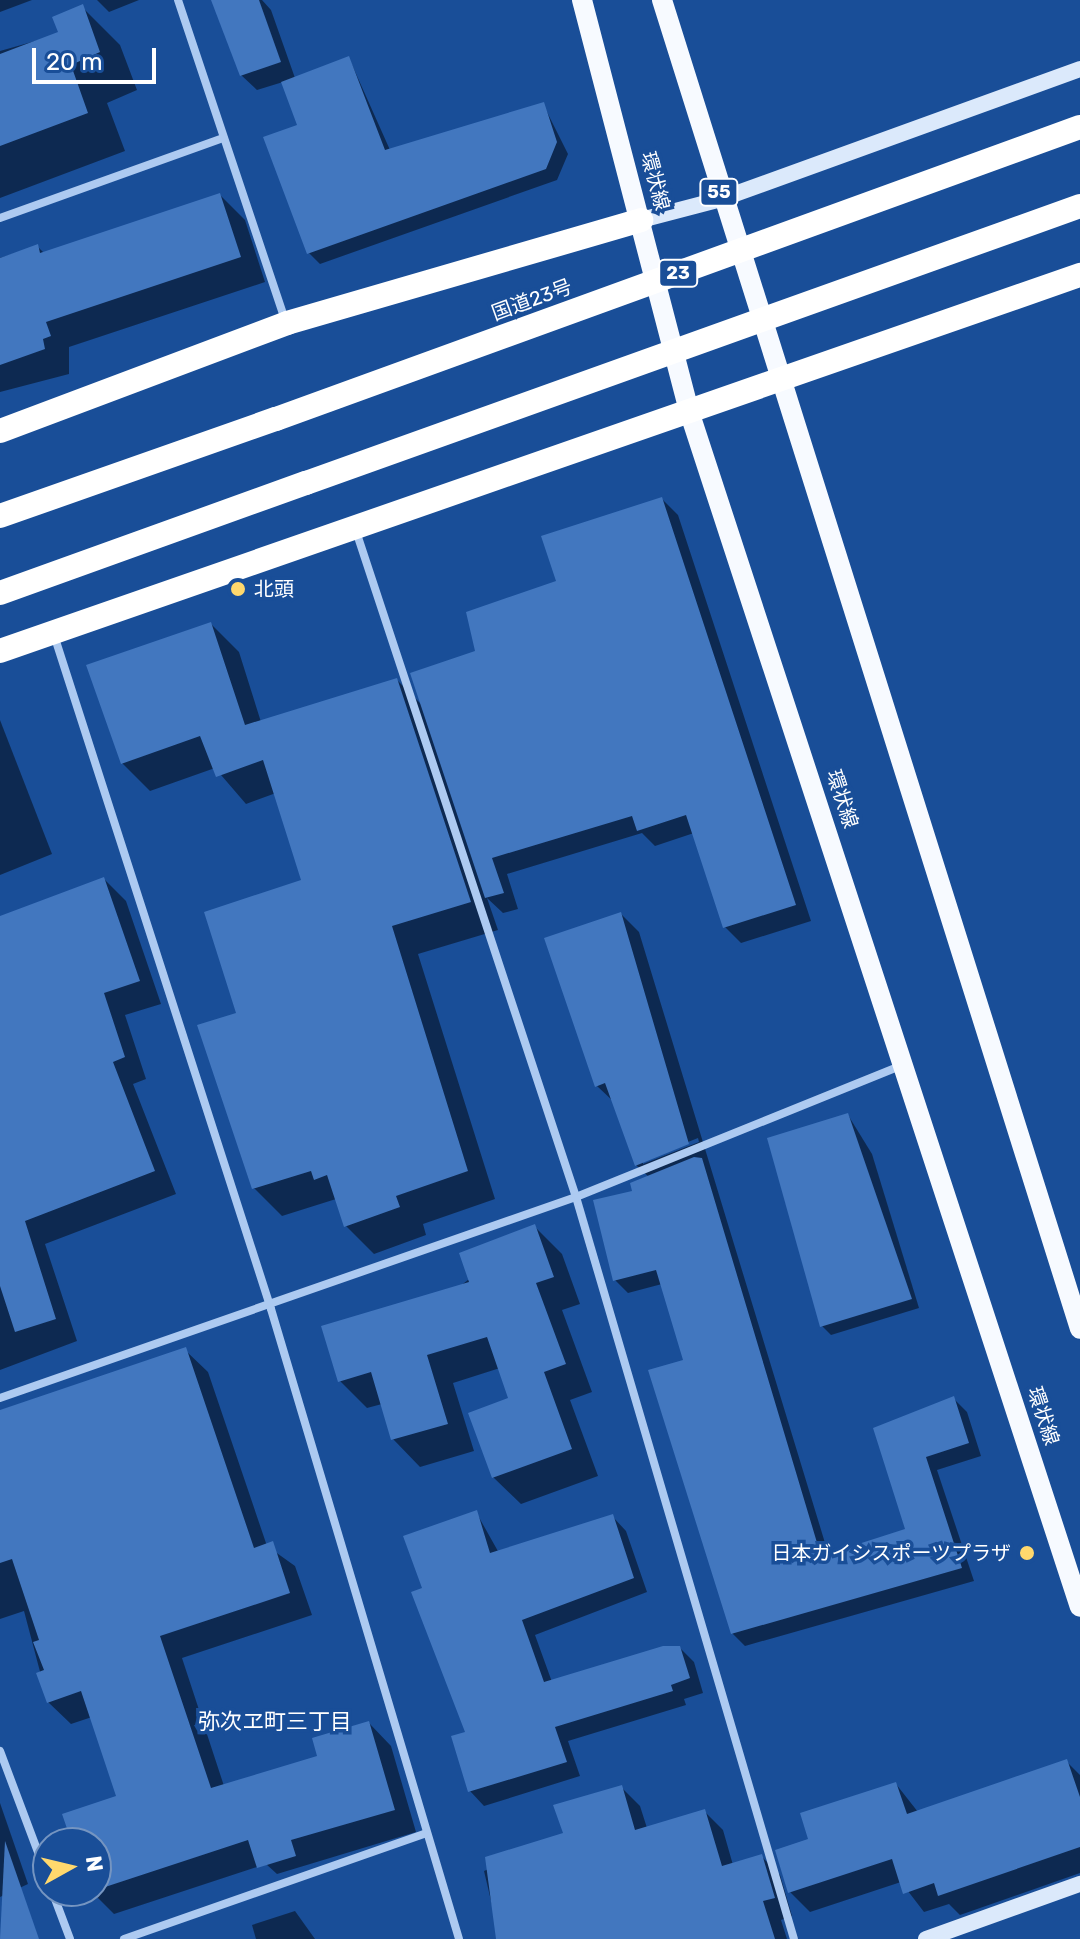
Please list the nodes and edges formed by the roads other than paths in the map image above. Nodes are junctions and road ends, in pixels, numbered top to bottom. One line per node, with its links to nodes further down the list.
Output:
1 (178, 0): 6 (street)
2 (582, 0): 10 (main road, 環状線)
3 (662, 0): 7 (main road, 55)
4 (1080, 69): 7 (street)
5 (1080, 127): 16 (highway, 国道23号 / 23, bridge)
6 (223, 138): 9 (street); 12 (street)
7 (721, 199): 10 (street); 13 (main road, 55)
8 (1080, 206): 18 (highway, bridge)
9 (0, 218)
10 (641, 220): 12 (highway); 14 (main road, 環状線)
11 (1080, 275): 13 (highway)
12 (287, 323): 15 (highway)
13 (777, 383): 14 (highway); 24 (main road)
14 (688, 408): 17 (highway); 21 (main road, 環状線)
15 (0, 431)
16 (0, 516)
17 (355, 527): 19 (highway); 22 (street)
18 (0, 593)
19 (53, 631): 20 (highway); 23 (street)
20 (0, 651)
21 (904, 1065): 22 (street); 26 (main road, 環状線)
22 (576, 1197): 23 (street); 35 (street)
23 (271, 1309): 25 (street); 28 (street)
24 (1080, 1329)
25 (0, 1398)
26 (1080, 1607)
27 (0, 1751): 29 (street)
28 (426, 1833): 33 (street); 34 (street)
29 (32, 1836)
30 (1080, 1884): 36 (street)
31 (58, 1907): 32 (street)
32 (70, 1939)
33 (124, 1939)
34 (459, 1939)
35 (794, 1939)
36 (926, 1939)

